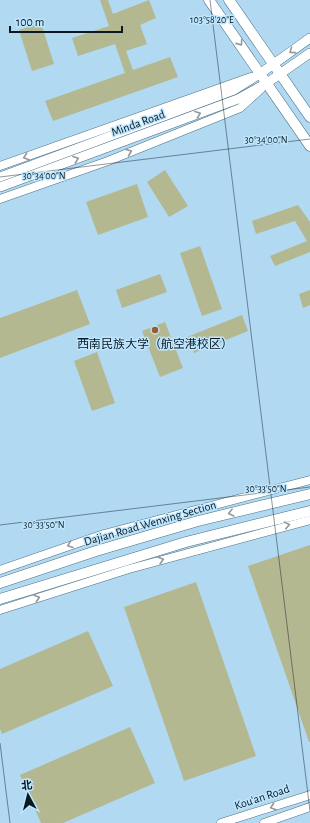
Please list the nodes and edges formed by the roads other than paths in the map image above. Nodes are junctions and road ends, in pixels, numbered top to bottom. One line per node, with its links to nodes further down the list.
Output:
1 (209, 0): 6 (main road, one-way to 6)
2 (229, 0): 5 (main road)
3 (310, 38): 5 (main road, Minda Road, one-way to 5)
4 (310, 52): 7 (main road, Minda Road)
5 (273, 65): 6 (main road, Minda Road); 7 (main road)
6 (261, 74): 8 (main road); 11 (street, one-way to 11); 12 (main road, Minda Road)
7 (280, 75): 8 (main road, Minda Road); 9 (main road)
8 (267, 83): 10 (main road); 13 (main road, Minda Road, one-way to 8); 14 (street, one-way to 8)
9 (310, 117)
10 (310, 146)
11 (0, 166)
12 (0, 177)
13 (0, 187)
14 (0, 199)
15 (310, 480): 19 (street, one-way to 19)
16 (310, 494): 20 (main road, Dajian Road Wenxing Section, one-way to 20)
17 (310, 511): 21 (main road)
18 (310, 520): 22 (street, one-way to 18)
19 (0, 570)
20 (0, 583)
21 (0, 599)
22 (0, 610)
23 (310, 795): 25 (street, Kou'an Road, one-way to 25)
24 (310, 808): 26 (street, Kou'an Road)
25 (221, 823)
26 (264, 823)

